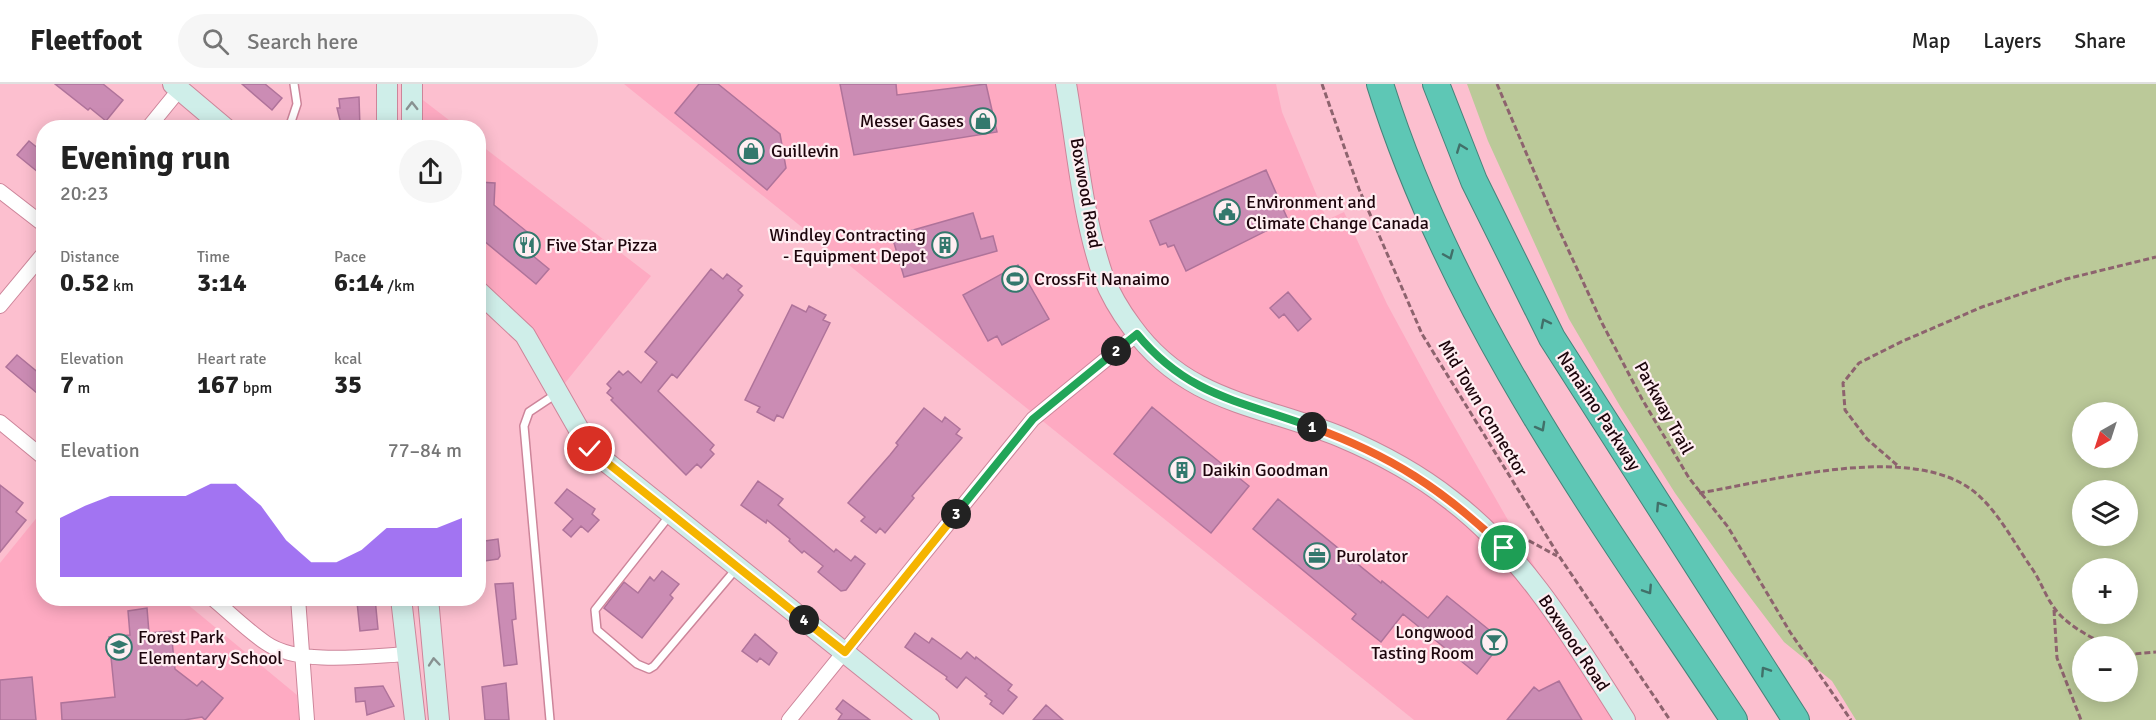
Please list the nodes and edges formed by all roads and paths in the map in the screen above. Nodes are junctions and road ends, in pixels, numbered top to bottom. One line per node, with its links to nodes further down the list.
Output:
1 (294, 84): 12 (lane)
2 (387, 84): 13 (street)
3 (412, 84): 14 (street, one-way to 3)
4 (1066, 84): 21 (street, Boxwood Road)
5 (1322, 84): 29 (path, Mid Town Connector)
6 (1380, 84): 50 (highway, one-way to 50)
7 (1436, 84): 51 (highway, Nanaimo Parkway, one-way to 7)
8 (1497, 84): 26 (path, Parkway Trail)
9 (176, 87): 10 (street); 11 (street)
10 (153, 120)
11 (215, 120)
12 (292, 120)
13 (387, 120)
14 (412, 120)
15 (0, 191): 16 (street)
16 (36, 219)
17 (2156, 258): 25 (path)
18 (36, 263): 20 (street)
19 (486, 298): 22 (street)
20 (0, 306)
21 (1137, 334): 37 (street); 48 (street, Boxwood Road)
22 (558, 393): 27 (street); 45 (lane)
23 (0, 422): 24 (street)
24 (36, 451)
25 (1898, 466): 26 (path); 35 (path)
26 (1699, 493): 52 (path, Parkway Trail)
27 (672, 514): 30 (street); 30 (lane)
28 (1513, 532): 29 (path)
29 (1559, 556): 49 (path, Mid Town Connector)
30 (738, 567): 37 (street)
31 (222, 606): 41 (street)
32 (298, 606): 41 (street)
33 (402, 606): 39 (street)
34 (429, 606): 44 (street, one-way to 34)
35 (2054, 608): 36 (path); 53 (path)
36 (2094, 636)
37 (845, 652): 46 (street); 47 (street)
38 (2156, 652): 40 (path)
39 (408, 654): 41 (street); 43 (street)
40 (2138, 654)
41 (301, 655): 42 (street)
42 (306, 720)
43 (415, 720)
44 (439, 720)
45 (550, 720)
46 (789, 720)
47 (929, 720)
48 (1625, 720)
49 (1670, 720)
50 (1734, 720)
51 (1796, 720)
52 (1851, 720)
53 (2081, 720)

